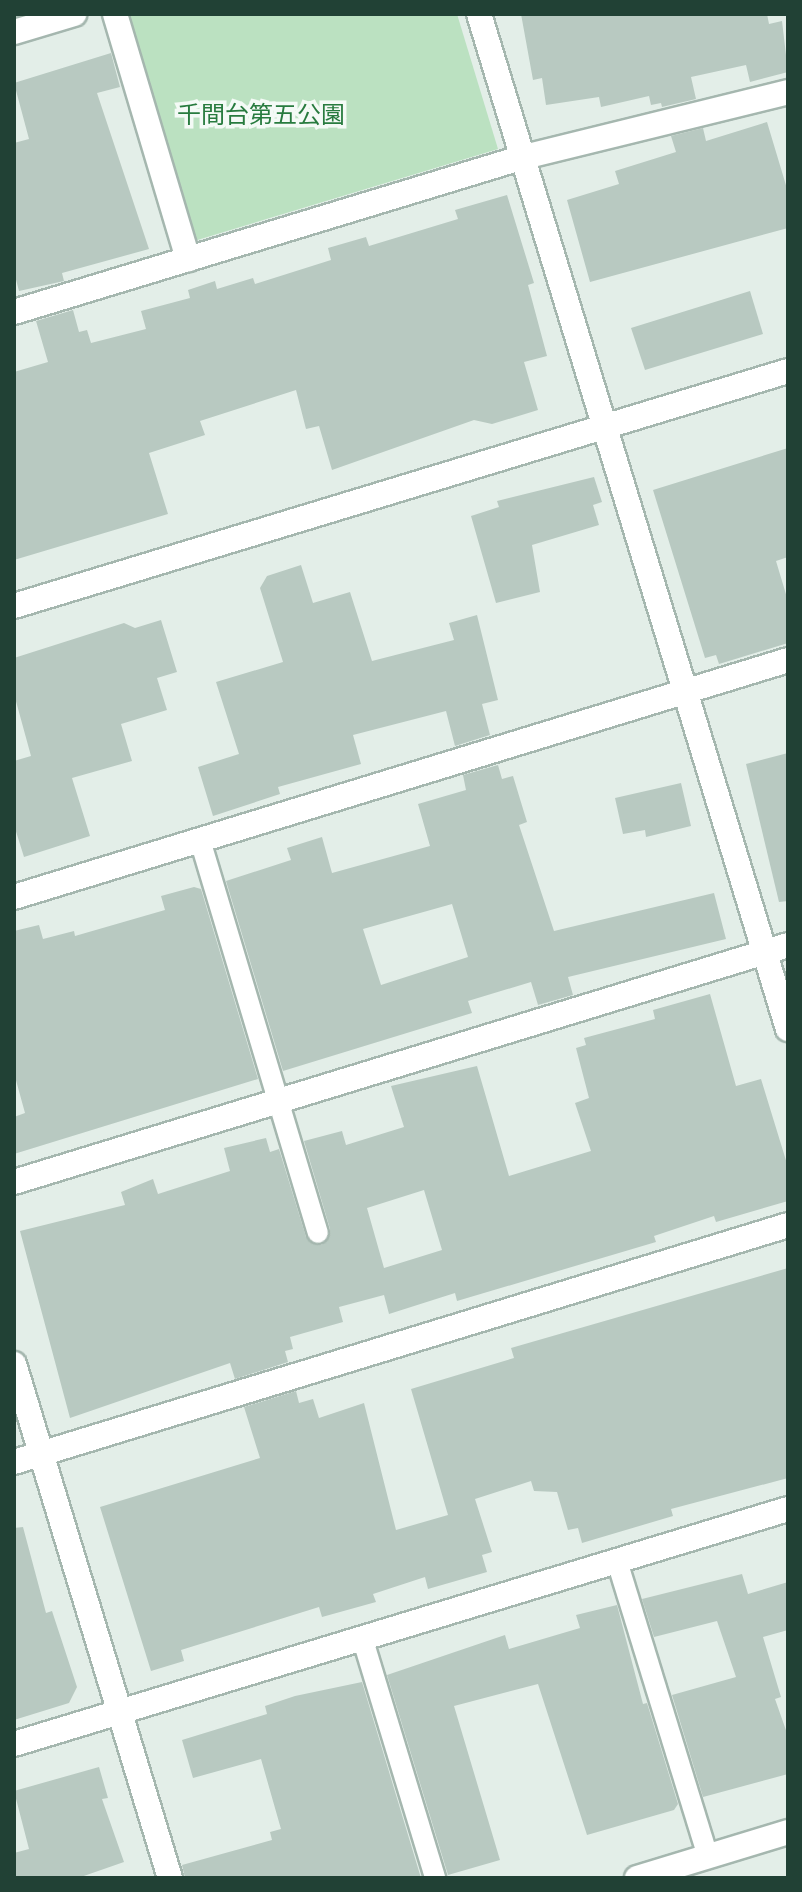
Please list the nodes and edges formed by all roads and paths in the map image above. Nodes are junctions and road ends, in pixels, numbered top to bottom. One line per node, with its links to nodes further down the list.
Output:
1 (74, 14): 4 (street)
2 (115, 14): 7 (street)
3 (479, 14): 6 (street)
4 (14, 32)
5 (788, 92): 6 (street)
6 (524, 157): 7 (street); 10 (street)
7 (188, 259): 8 (street)
8 (14, 312)
9 (788, 371): 10 (street)
10 (603, 427): 11 (street); 13 (street)
11 (14, 606)
12 (788, 660): 13 (street)
13 (685, 692): 14 (street); 17 (street)
14 (200, 840): 15 (street); 19 (lane)
15 (14, 897)
16 (788, 945): 17 (street)
17 (764, 952): 18 (street); 19 (street)
18 (788, 1029)
19 (278, 1101): 20 (street); 22 (lane)
20 (14, 1182)
21 (788, 1225): 24 (street)
22 (318, 1233)
23 (14, 1364): 24 (street)
24 (41, 1453): 25 (street); 29 (street)
25 (14, 1462)
26 (788, 1509): 27 (street)
27 (617, 1561): 28 (street); 32 (lane)
28 (362, 1637): 29 (street); 34 (lane)
29 (120, 1713): 30 (street); 33 (street)
30 (14, 1744)
31 (788, 1832): 32 (street)
32 (708, 1856): 35 (street)
33 (170, 1878)
34 (435, 1878)
35 (637, 1878)

